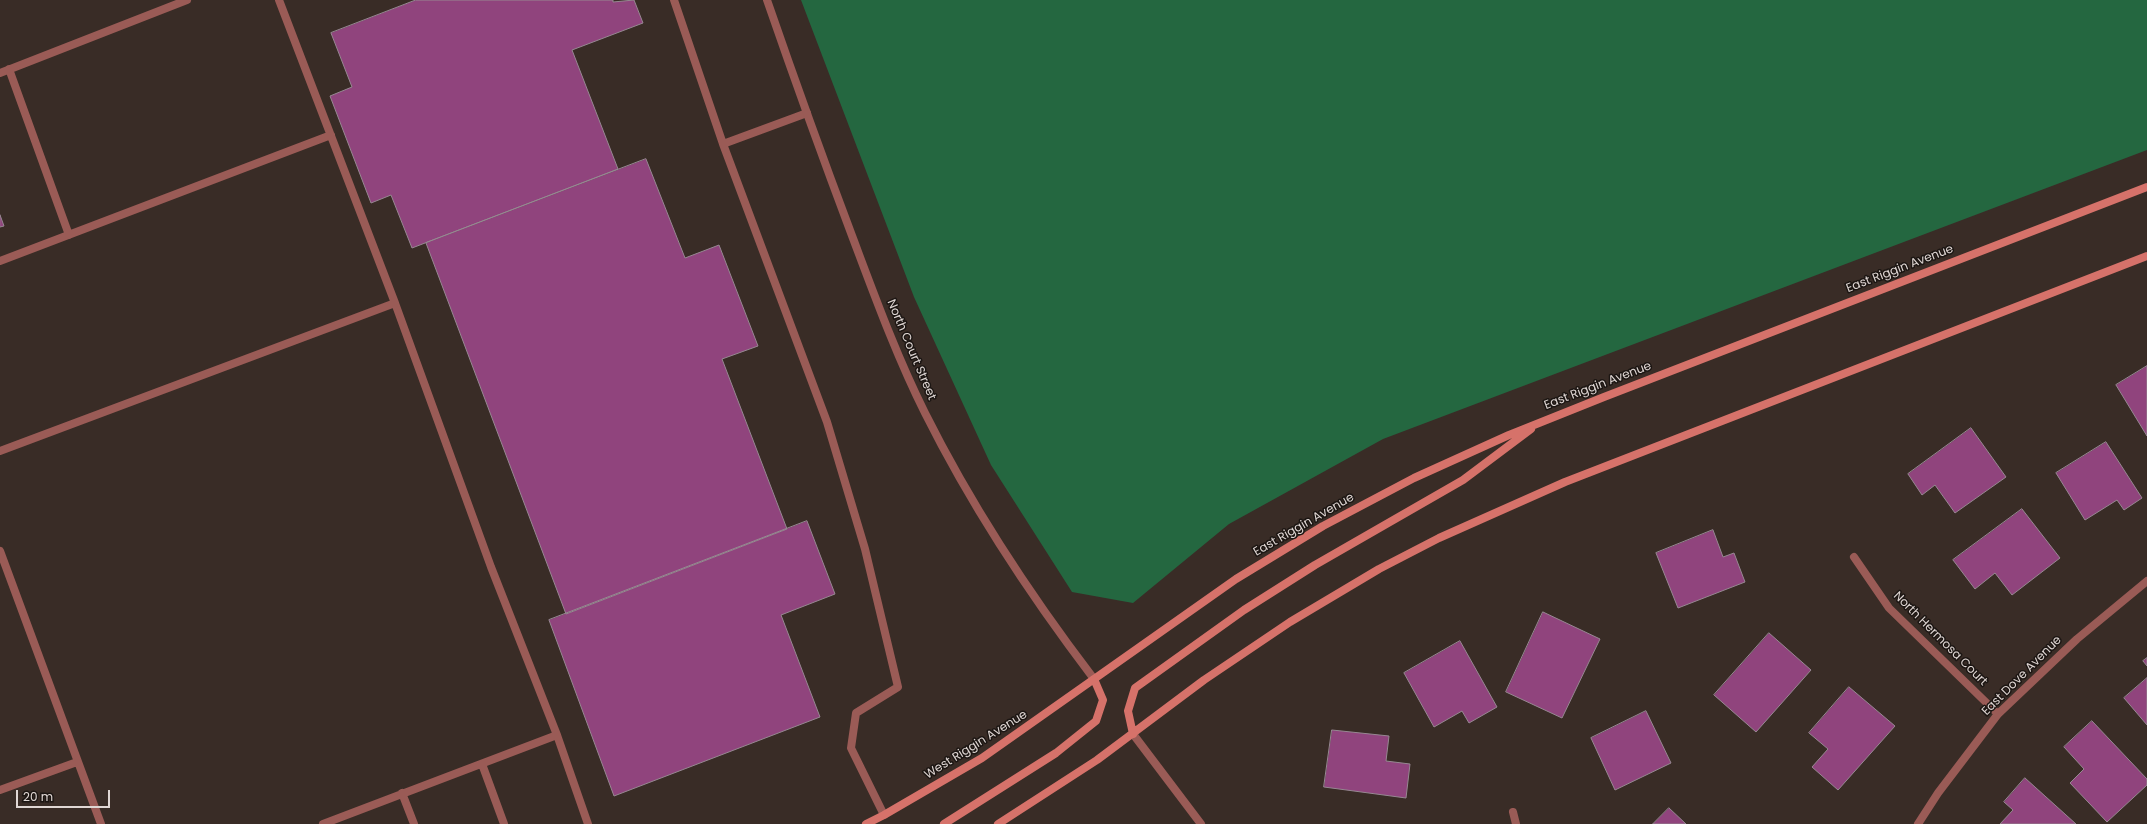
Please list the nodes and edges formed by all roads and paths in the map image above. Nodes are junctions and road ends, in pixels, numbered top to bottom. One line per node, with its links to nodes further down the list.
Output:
1 (187, 0): 5 (street)
2 (279, 0): 8 (street)
3 (674, 0): 9 (street)
4 (767, 0): 7 (street, North Court Street)
5 (9, 69): 6 (street); 11 (street)
6 (0, 73)
7 (807, 113): 9 (street); 20 (street, North Court Street)
8 (331, 135): 11 (street); 14 (street)
9 (723, 144): 29 (street)
10 (2147, 186): 15 (main road, East Riggin Avenue)
11 (69, 235): 13 (street)
12 (2147, 256): 22 (main road)
13 (0, 261)
14 (395, 303): 16 (street); 23 (street)
15 (1540, 422): 20 (main road, East Riggin Avenue); 22 (main road)
16 (0, 451)
17 (0, 551): 24 (street)
18 (1854, 557): 21 (street, North Hermosa Court)
19 (2147, 581): 21 (street, East Dove Avenue)
20 (1094, 679): 29 (main road, West Riggin Avenue); 36 (main road)
21 (1998, 714): 40 (street, East Dove Avenue)
22 (1133, 734): 37 (main road); 38 (street)
23 (557, 735): 25 (street); 34 (street)
24 (77, 762): 26 (street); 30 (street)
25 (482, 764): 27 (street); 33 (street)
26 (0, 790)
27 (402, 793): 31 (street); 32 (street)
28 (1513, 812): 39 (street)
29 (884, 815): 35 (main road, West Riggin Avenue)
30 (101, 824)
31 (323, 824)
32 (414, 824)
33 (504, 824)
34 (588, 824)
35 (866, 824)
36 (944, 824)
37 (998, 824)
38 (1201, 824)
39 (1516, 824)
40 (1918, 824)

